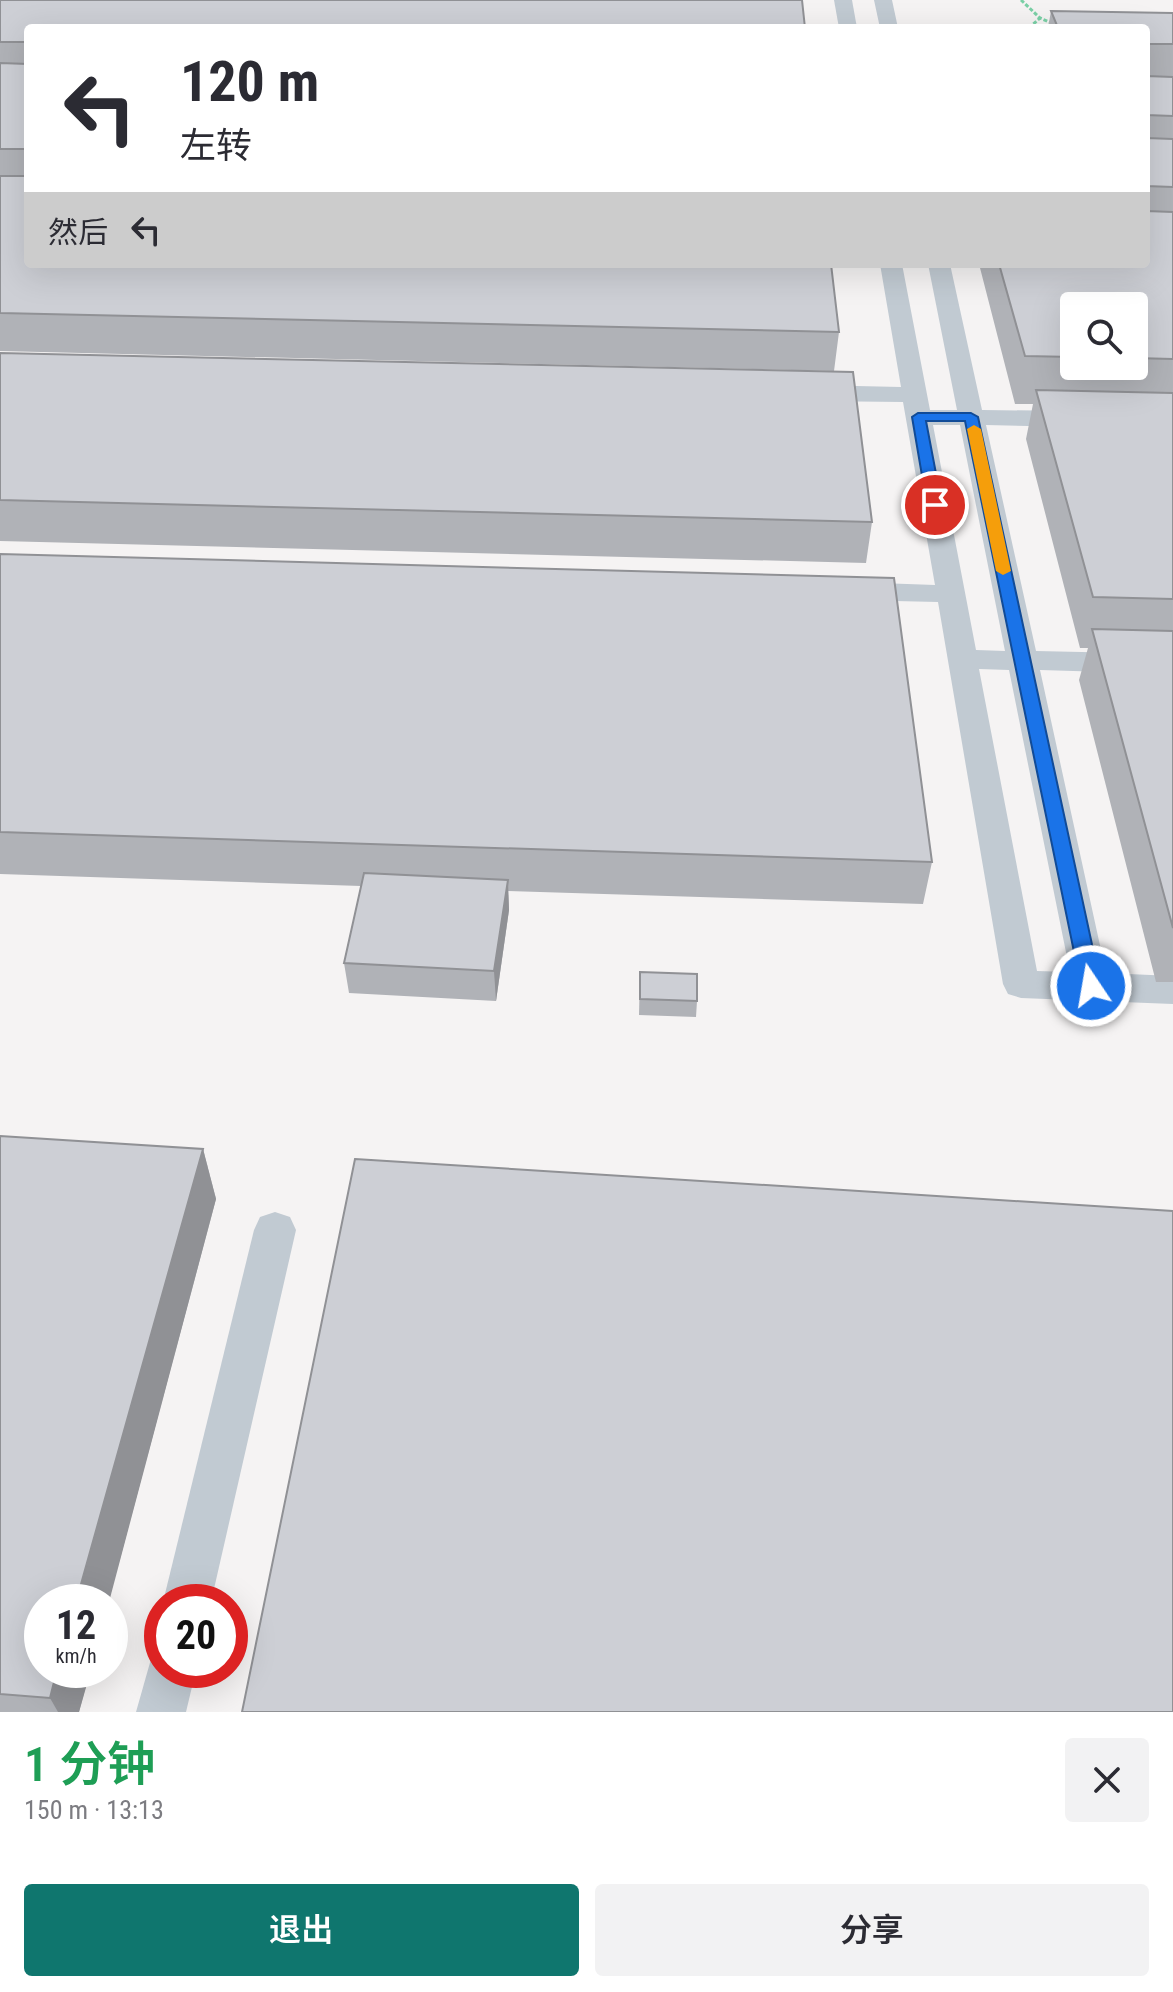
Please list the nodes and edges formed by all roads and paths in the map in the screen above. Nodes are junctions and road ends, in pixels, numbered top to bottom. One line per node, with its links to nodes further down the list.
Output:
1 (843, 0): 5 (lane)
2 (883, 0): 6 (lane)
3 (1021, 0): 4 (path)
4 (1040, 18): 7 (path); 8 (path)
5 (847, 24)
6 (888, 24)
7 (1033, 24)
8 (1054, 24)
9 (892, 268): 12 (lane)
10 (940, 268): 13 (lane)
11 (788, 393): 12 (lane)
12 (916, 406): 13 (lane); 16 (lane)
13 (971, 417): 14 (lane); 18 (lane)
14 (1095, 420)
15 (824, 591): 16 (lane)
16 (951, 594): 17 (lane)
17 (963, 659): 18 (lane); 20 (lane)
18 (1022, 661): 19 (lane); 20 (lane)
19 (1173, 664)
20 (1091, 986): 21 (lane)
21 (1173, 990)
22 (275, 1230): 23 (lane)
23 (191, 1584)
24 (167, 1688): 25 (lane)
25 (161, 1712)

